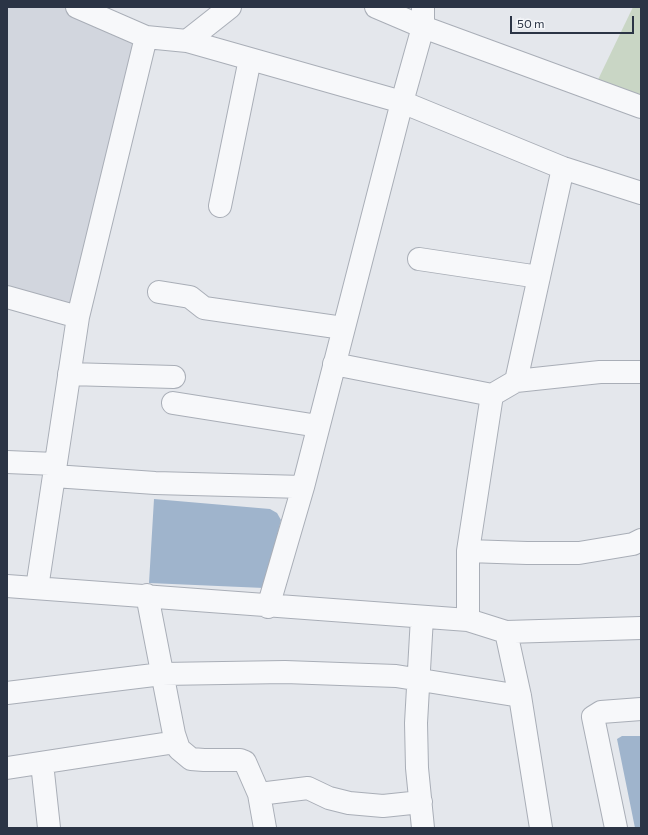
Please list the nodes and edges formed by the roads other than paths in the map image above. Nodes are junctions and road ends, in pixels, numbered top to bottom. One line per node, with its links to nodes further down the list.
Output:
1 (77, 7): 5 (street)
2 (230, 7): 6 (street)
3 (376, 7): 4 (street)
4 (423, 17): 8 (street); 9 (street)
5 (146, 37): 6 (street); 17 (street)
6 (187, 40): 7 (street)
7 (250, 58): 8 (street); 12 (street)
8 (402, 102): 10 (street); 18 (street)
9 (641, 107)
10 (563, 168): 11 (street); 14 (street)
11 (641, 193)
12 (220, 206)
13 (419, 259): 14 (street)
14 (539, 277): 23 (street)
15 (159, 292): 18 (street)
16 (7, 297): 17 (street)
17 (78, 317): 21 (street)
18 (344, 328): 19 (street)
19 (334, 364): 24 (street); 26 (street)
20 (641, 372): 23 (street)
21 (69, 374): 22 (street); 28 (street)
22 (174, 377)
23 (516, 381): 24 (street)
24 (492, 395): 31 (street)
25 (173, 403): 26 (street)
26 (318, 426): 29 (street)
27 (7, 462): 28 (street)
28 (55, 470): 29 (street); 33 (street)
29 (303, 487): 35 (street)
30 (641, 540): 31 (street)
31 (468, 550): 37 (street)
32 (7, 586): 33 (street)
33 (36, 588): 34 (street)
34 (147, 595): 35 (street); 40 (street)
35 (268, 606): 36 (street)
36 (422, 617): 37 (street); 41 (street)
37 (468, 620): 39 (street)
38 (641, 628): 39 (street)
39 (506, 632): 43 (street)
40 (162, 674): 41 (street); 42 (street); 45 (street)
41 (420, 680): 43 (street); 49 (street)
42 (7, 693)
43 (520, 696): 53 (street)
44 (641, 709): 54 (street)
45 (176, 742): 46 (street); 48 (street)
46 (42, 763): 47 (street); 50 (street)
47 (7, 768)
48 (259, 794): 49 (street); 51 (street)
49 (420, 802): 52 (street)
50 (49, 828)
51 (265, 828)
52 (423, 828)
53 (541, 828)
54 (616, 828)

